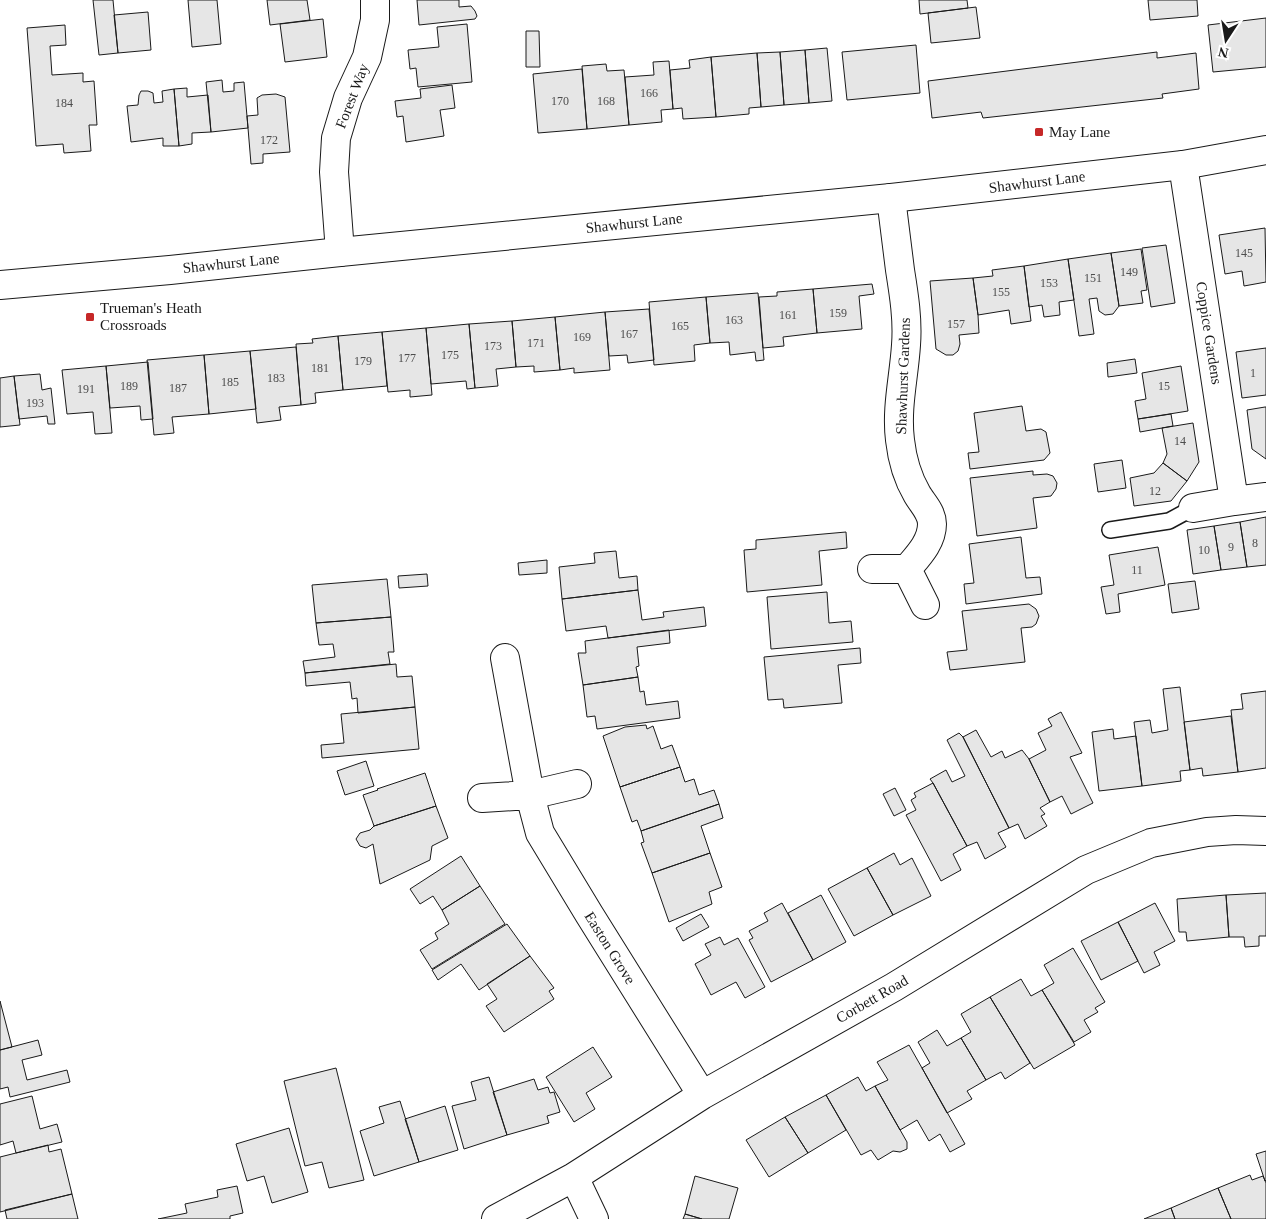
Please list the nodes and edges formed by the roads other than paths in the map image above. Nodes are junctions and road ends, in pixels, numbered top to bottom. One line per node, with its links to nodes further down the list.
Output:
1 (376, 0): 5 (street, Forest Way)
2 (1266, 150): 3 (street, Shawhurst Lane)
3 (1184, 165): 4 (street, Shawhurst Lane); 8 (street, Coppice Gardens)
4 (890, 198): 5 (street, Shawhurst Lane); 12 (street, Shawhurst Gardens)
5 (340, 252): 6 (street, Shawhurst Lane)
6 (0, 285)
7 (1266, 497): 8 (street)
8 (1234, 501): 9 (street)
9 (1193, 508): 10 (lane)
10 (1110, 530)
11 (872, 568): 12 (street)
12 (907, 569): 13 (street)
13 (925, 605)
14 (505, 658): 16 (street, Easton Grove)
15 (577, 784): 16 (street)
16 (530, 795): 17 (street); 19 (street, Easton Grove)
17 (482, 798)
18 (1266, 831): 19 (street, Corbett Road)
19 (702, 1095): 20 (street, Corbett Road)
20 (574, 1177): 21 (street, Corbett Road); 22 (street)
21 (496, 1219)
22 (594, 1219)

